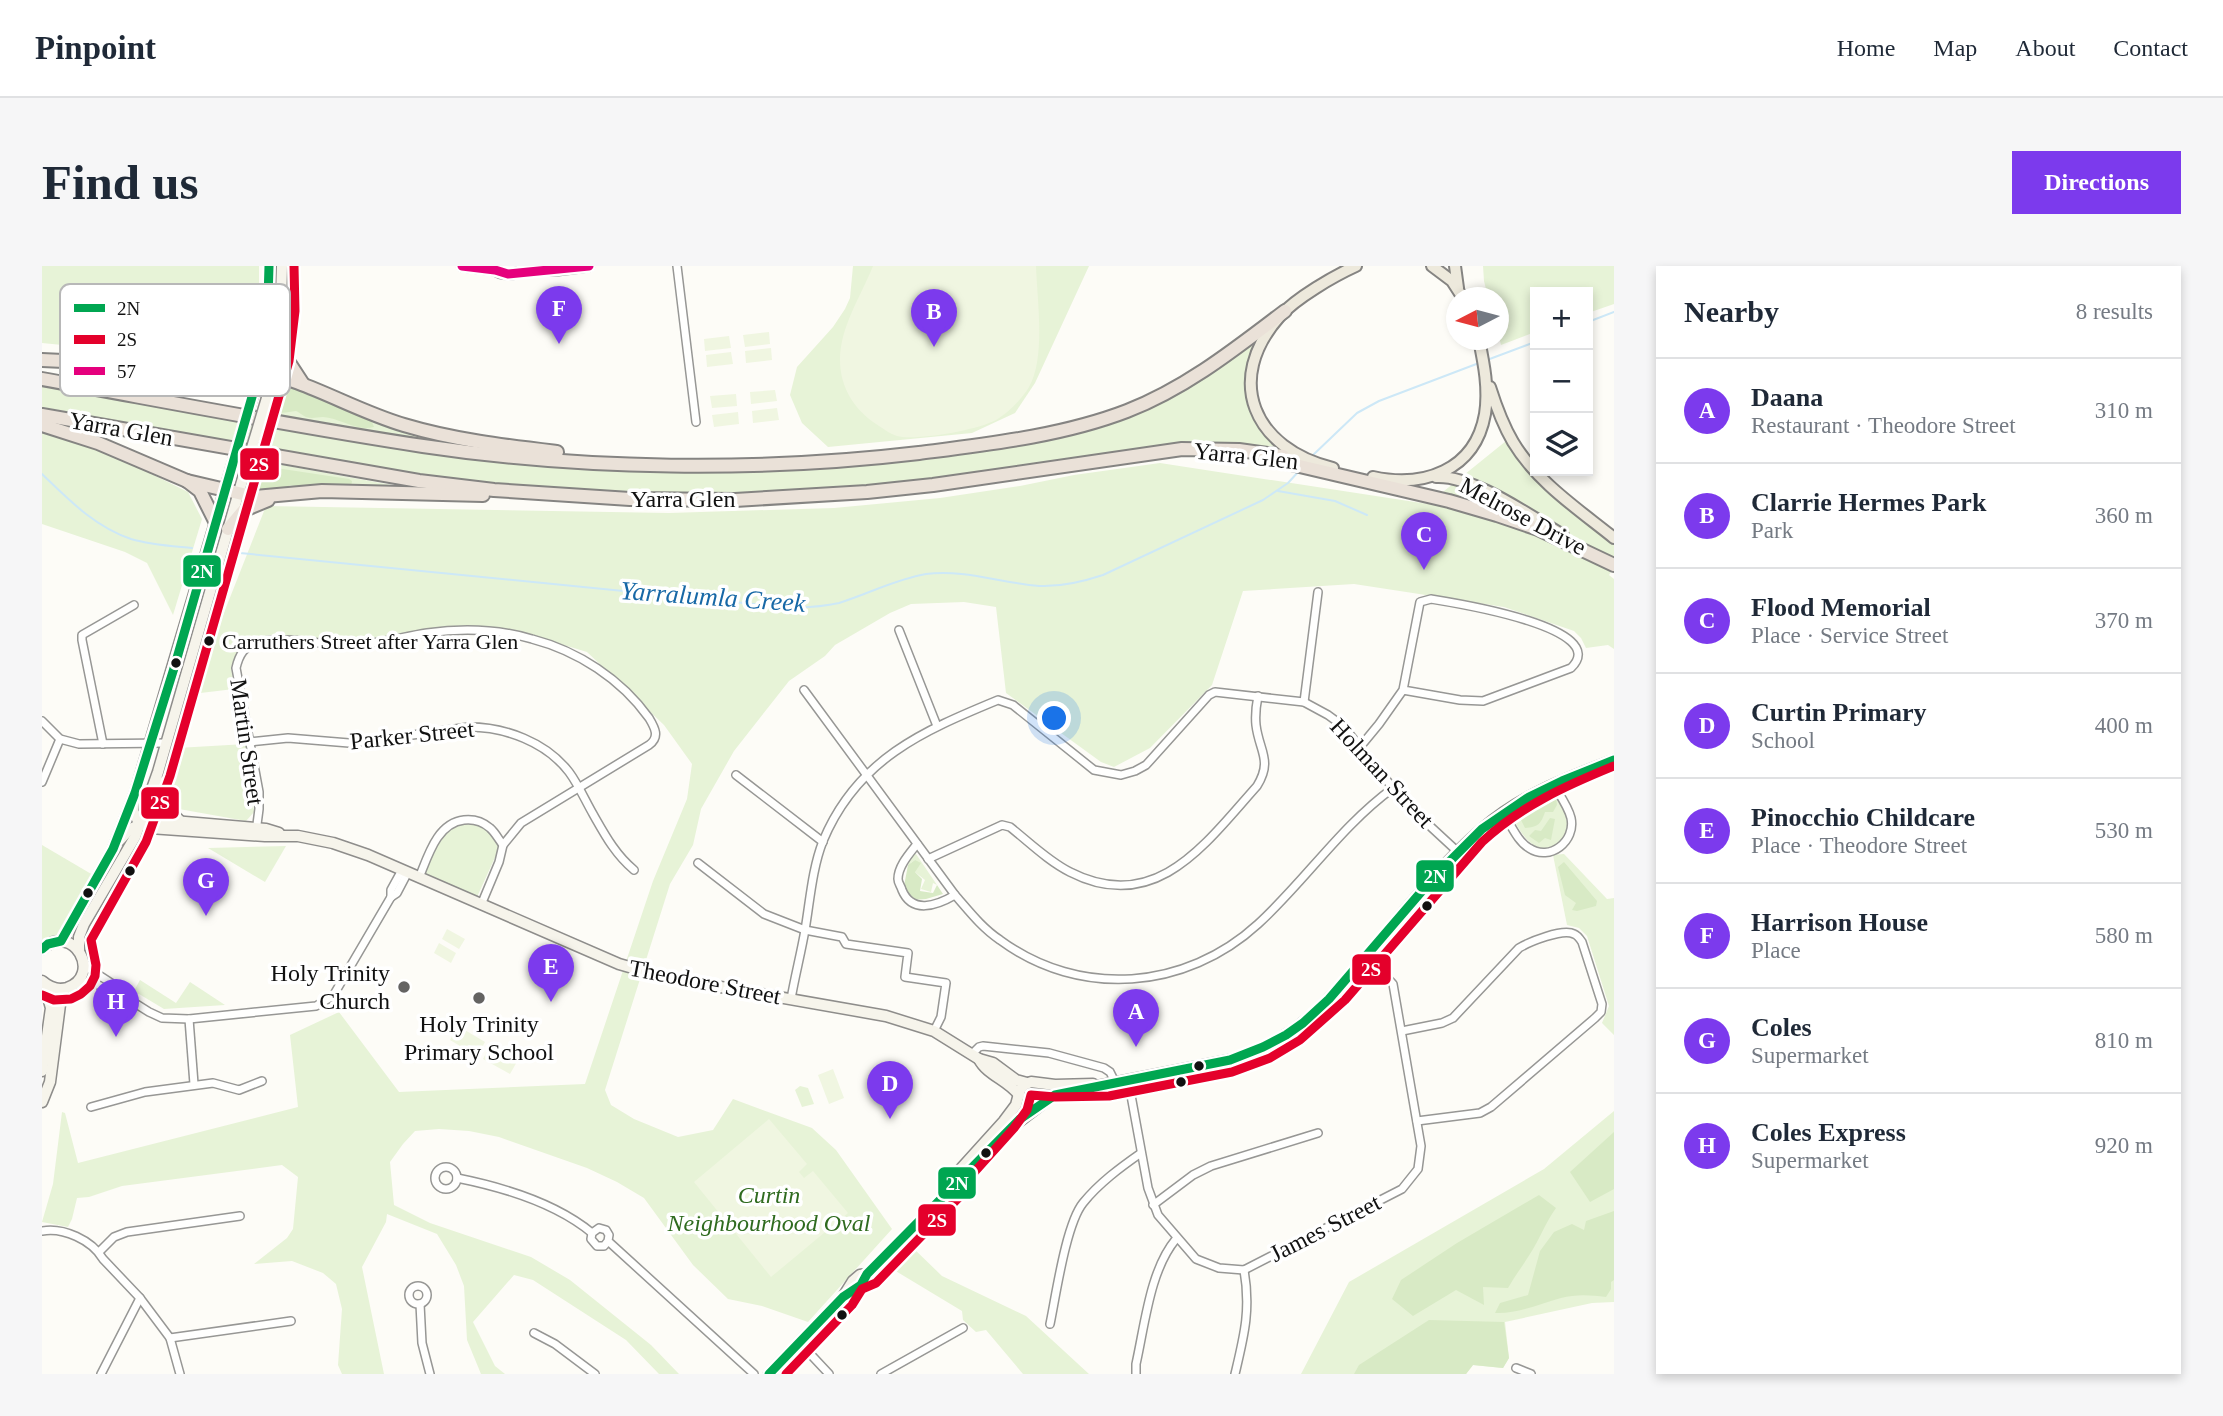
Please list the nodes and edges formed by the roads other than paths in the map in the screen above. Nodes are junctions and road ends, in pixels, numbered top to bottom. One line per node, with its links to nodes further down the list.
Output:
1 (269, 266): 10 (main road)
2 (282, 266): 11 (main road)
3 (462, 266): 4 (main road)
4 (589, 266)
5 (677, 266): 28 (street)
6 (1342, 266): 14 (main road)
7 (1356, 266): 14 (main road)
8 (1432, 266): 12 (main road)
9 (1455, 266): 13 (main road)
10 (268, 284)
11 (281, 284)
12 (1456, 287)
13 (1458, 287)
14 (1290, 307): 30 (main road); 31 (highway, Yarra Glen)
15 (1481, 350): 23 (main road, Melrose Drive)
16 (42, 360): 17 (highway)
17 (60, 361)
18 (290, 365): 22 (highway)
19 (42, 379): 21 (highway, Yarra Glen)
20 (290, 380): 22 (highway)
21 (60, 382)
22 (303, 384): 31 (highway)
23 (1488, 385): 33 (main road); 40 (main road, Melrose Drive)
24 (138, 396): 31 (highway, Yarra Glen)
25 (253, 396): 35 (main road, bridge)
26 (267, 396): 35 (main road, bridge)
27 (42, 415): 37 (highway, Yarra Glen)
28 (696, 422)
29 (42, 425): 34 (highway)
30 (1284, 456): 32 (highway, Yarra Glen); 37 (highway, Yarra Glen)
31 (833, 461)
32 (1328, 469): 33 (main road, Melrose Drive); 41 (highway, Yarra Glen)
33 (1429, 478): 41 (main road, Melrose Drive)
34 (187, 481): 35 (highway); 38 (highway)
35 (232, 491): 36 (highway); 38 (main road); 39 (main road)
36 (285, 494): 37 (highway); 39 (highway)
37 (557, 496)
38 (216, 523): 53 (main road)
39 (228, 529): 54 (main road)
40 (1614, 538)
41 (1614, 565)
42 (1318, 592): 48 (street)
43 (134, 605): 55 (street)
44 (899, 630): 50 (street)
45 (804, 690): 60 (street)
46 (1403, 690): 46 (street); 56 (street)
47 (1258, 696): 48 (street, Holman Street); 50 (street, Holman Street); 75 (street)
48 (1304, 702): 56 (street, Holman Street)
49 (42, 721): 51 (street)
50 (937, 726): 60 (street, Holman Street)
51 (60, 739): 55 (street); 62 (street)
52 (250, 742): 63 (street, Parker Street); 63 (street, Martin Street); 69 (street, Martin Street)
53 (151, 743): 54 (street); 55 (street); 65 (main road)
54 (167, 743): 58 (main road)
55 (103, 744)
56 (1360, 747): 64 (street, Holman Street)
57 (1613, 757): 61 (main road, Theodore Street)
58 (158, 772): 67 (main road); 68 (main road)
59 (736, 775): 70 (street)
60 (867, 776): 70 (street, Holman Street); 71 (street)
61 (1552, 781): 66 (main road, Theodore Street); 66 (street)
62 (42, 782)
63 (578, 786): 72 (street); 77 (street, Parker Street)
64 (1393, 788): 74 (street, Holman Street); 80 (street)
65 (135, 793): 68 (main road); 73 (main road)
66 (1502, 811): 74 (main road, Theodore Street)
67 (180, 821): 68 (main road, Theodore Street); 69 (main road, Theodore Street)
68 (139, 823): 69 (main road, Theodore Street); 73 (main road); 85 (main road)
69 (256, 832): 78 (main road, Theodore Street)
70 (823, 842): 82 (street, Holman Street)
71 (917, 844): 75 (street); 80 (street)
72 (503, 845): 79 (street); 81 (street)
73 (113, 849): 83 (main road)
74 (1458, 852): 86 (main road, Theodore Street)
75 (928, 859): 80 (street)
76 (698, 863): 82 (street)
77 (634, 870)
78 (405, 871): 79 (main road, Theodore Street); 93 (street)
79 (419, 878): 81 (main road, Theodore Street)
80 (954, 895)
81 (481, 905): 92 (main road, Theodore Street)
82 (805, 930): 92 (street, Holman Street); 94 (street)
83 (61, 940): 84 (main road); 85 (main road)
84 (42, 948)
85 (79, 950): 87 (main road)
86 (1364, 959): 95 (street, James Street); 98 (main road, Theodore Street)
87 (84, 962): 89 (main road); 91 (street)
88 (43, 982): 90 (main road); 97 (main road)
89 (77, 982): 90 (main road); 91 (street)
90 (62, 989): 104 (main road)
91 (122, 995): 93 (street)
92 (791, 999): 94 (main road, Theodore Street)
93 (189, 1019): 102 (street)
94 (934, 1031): 96 (main road, Theodore Street)
95 (1402, 1031): 107 (street, James Street); 107 (street)
96 (975, 1056): 100 (main road, Theodore Street); 101 (street); 103 (main road, Theodore Street)
97 (42, 1071)
98 (1128, 1079): 101 (main road, Theodore Street); 109 (street, James Street)
99 (262, 1080): 102 (street)
100 (1031, 1083): 101 (main road, Theodore Street); 103 (main road); 105 (main road)
101 (1111, 1083): 105 (main road, Theodore Street)
102 (194, 1084): 106 (street)
103 (1019, 1096): 105 (main road); 111 (main road)
104 (42, 1102)
105 (1039, 1106): 111 (main road, Theodore Street)
106 (91, 1108)
107 (1417, 1121): 119 (street, James Street)
108 (1318, 1133): 112 (street)
109 (1141, 1153): 112 (street, James Street); 123 (street)
110 (457, 1178): 115 (street)
111 (957, 1181): 127 (main road)
112 (1153, 1205): 116 (street, James Street)
113 (240, 1216): 118 (street)
114 (44, 1229): 118 (street)
115 (592, 1233): 117 (street); 117 (street)
116 (1176, 1238): 119 (street, James Street); 137 (street)
117 (608, 1241): 133 (street)
118 (99, 1252): 120 (street)
119 (1244, 1270): 138 (street)
120 (140, 1298): 126 (street); 129 (street)
121 (419, 1304): 131 (street)
122 (291, 1321): 126 (street)
123 (1050, 1324)
124 (963, 1328): 136 (street)
125 (534, 1333): 132 (street)
126 (170, 1338): 130 (street)
127 (800, 1342): 134 (main road); 135 (street)
128 (1516, 1368): 139 (street)
129 (101, 1374)
130 (180, 1374)
131 (430, 1374)
132 (596, 1374)
133 (754, 1374)
134 (769, 1374)
135 (829, 1374)
136 (881, 1374)
137 (1136, 1374)
138 (1236, 1374)
139 (1531, 1374)

